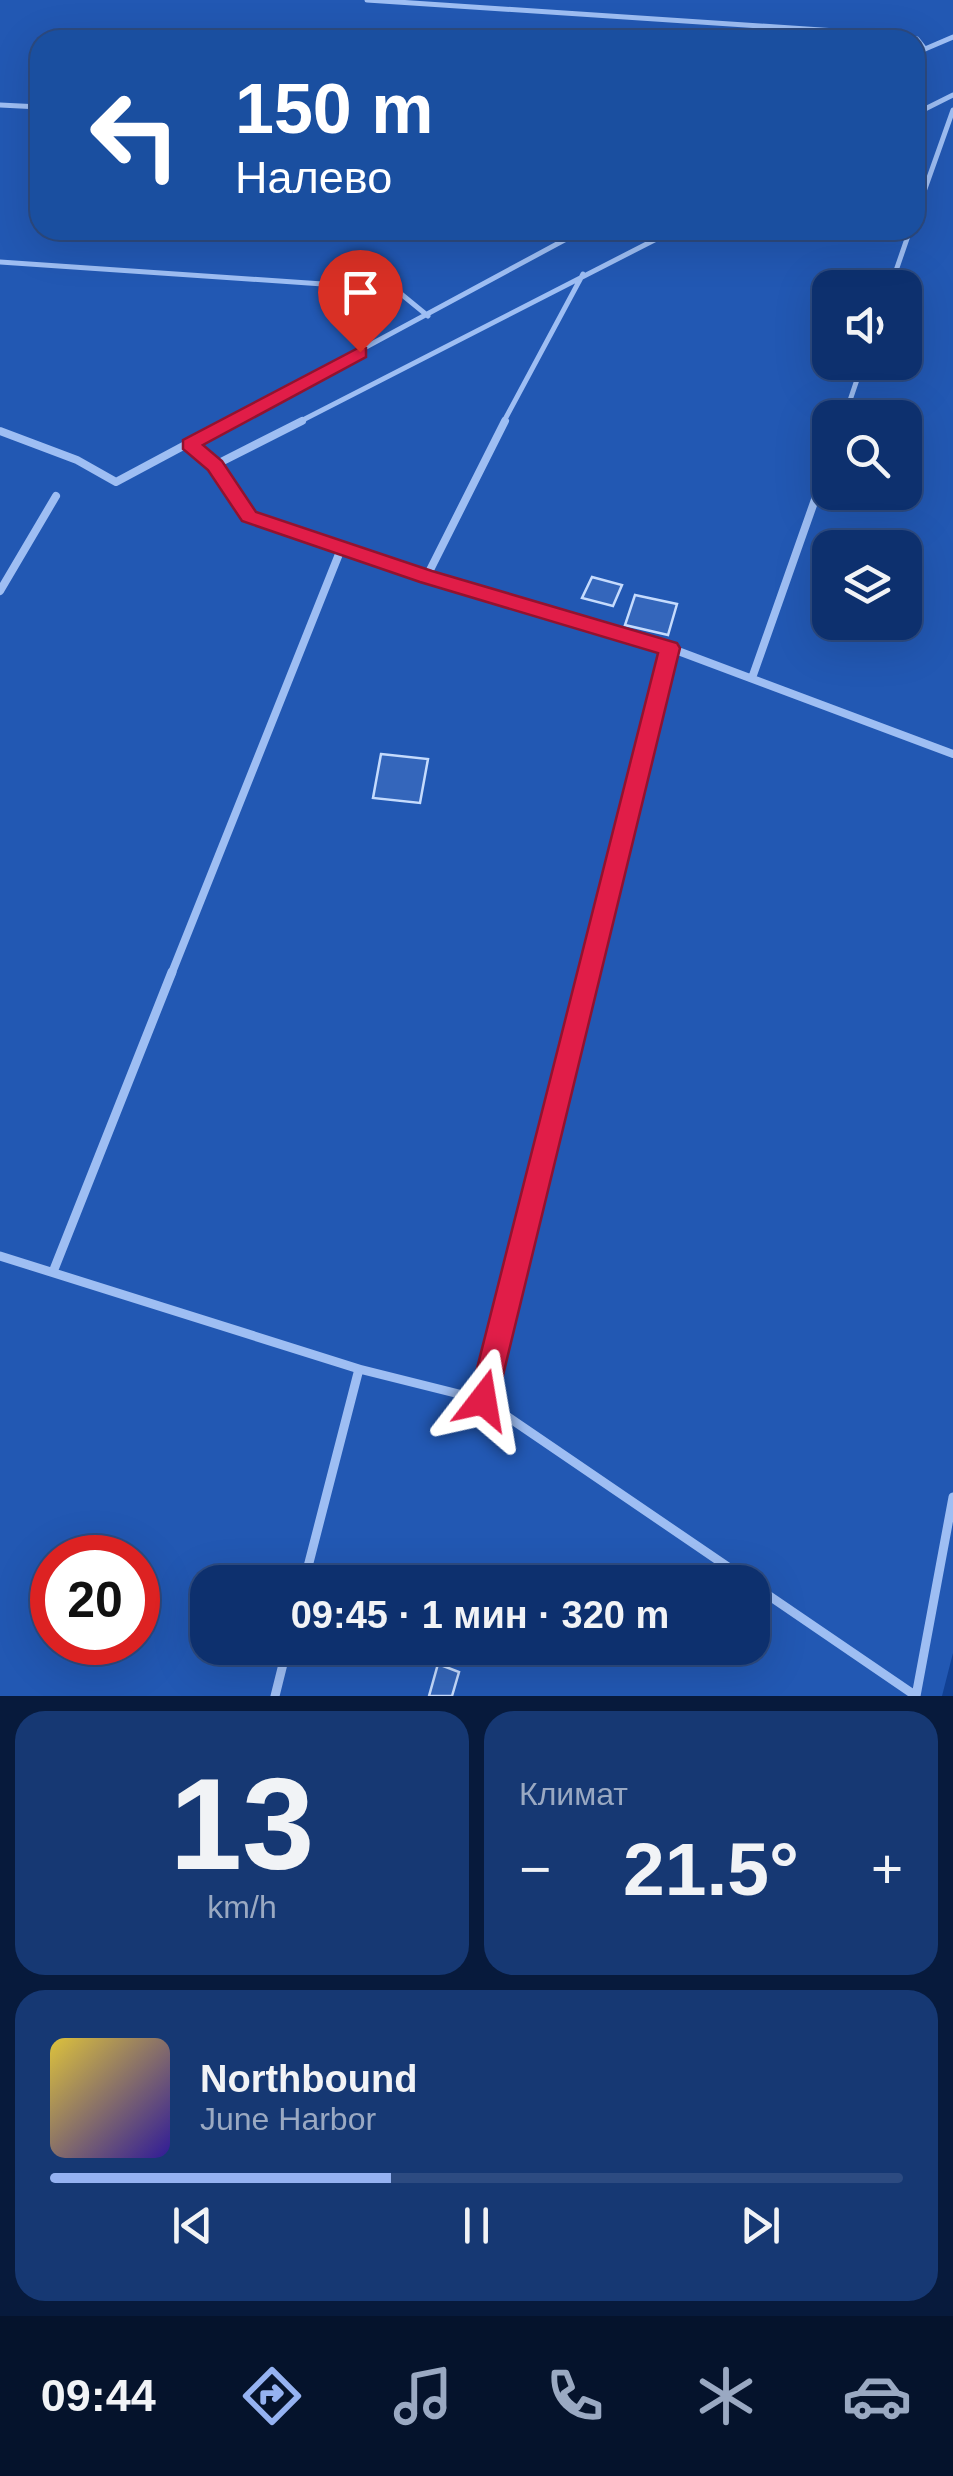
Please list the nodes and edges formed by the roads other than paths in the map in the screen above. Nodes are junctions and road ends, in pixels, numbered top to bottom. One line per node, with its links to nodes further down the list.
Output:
1 (367, 0): 2 (lane)
2 (821, 30)
3 (953, 37): 4 (lane)
4 (925, 50)
5 (953, 95): 8 (lane)
6 (0, 105): 7 (lane)
7 (30, 107)
8 (925, 109)
9 (953, 110): 10 (lane)
10 (925, 189)
11 (566, 240): 17 (lane)
12 (654, 240): 16 (lane)
13 (907, 240): 15 (lane)
14 (0, 262): 17 (lane)
15 (896, 270)
16 (584, 274): 20 (lane); 24 (lane)
17 (428, 316): 19 (lane)
18 (0, 431): 19 (lane)
19 (190, 444): 20 (lane)
20 (215, 465): 23 (lane)
21 (56, 496): 25 (lane)
22 (812, 508): 27 (lane)
23 (341, 549): 24 (lane); 30 (lane)
24 (427, 576): 26 (lane)
25 (0, 591)
26 (670, 648): 27 (lane); 32 (lane)
27 (752, 678): 28 (lane)
28 (953, 754)
29 (0, 1256): 30 (lane)
30 (53, 1272): 31 (lane)
31 (359, 1369): 32 (lane); 34 (lane)
32 (483, 1400): 35 (lane)
33 (953, 1497): 39 (lane)
34 (308, 1565)
35 (725, 1565)
36 (770, 1596): 39 (lane)
37 (283, 1665): 38 (lane)
38 (275, 1696)
39 (916, 1696)

